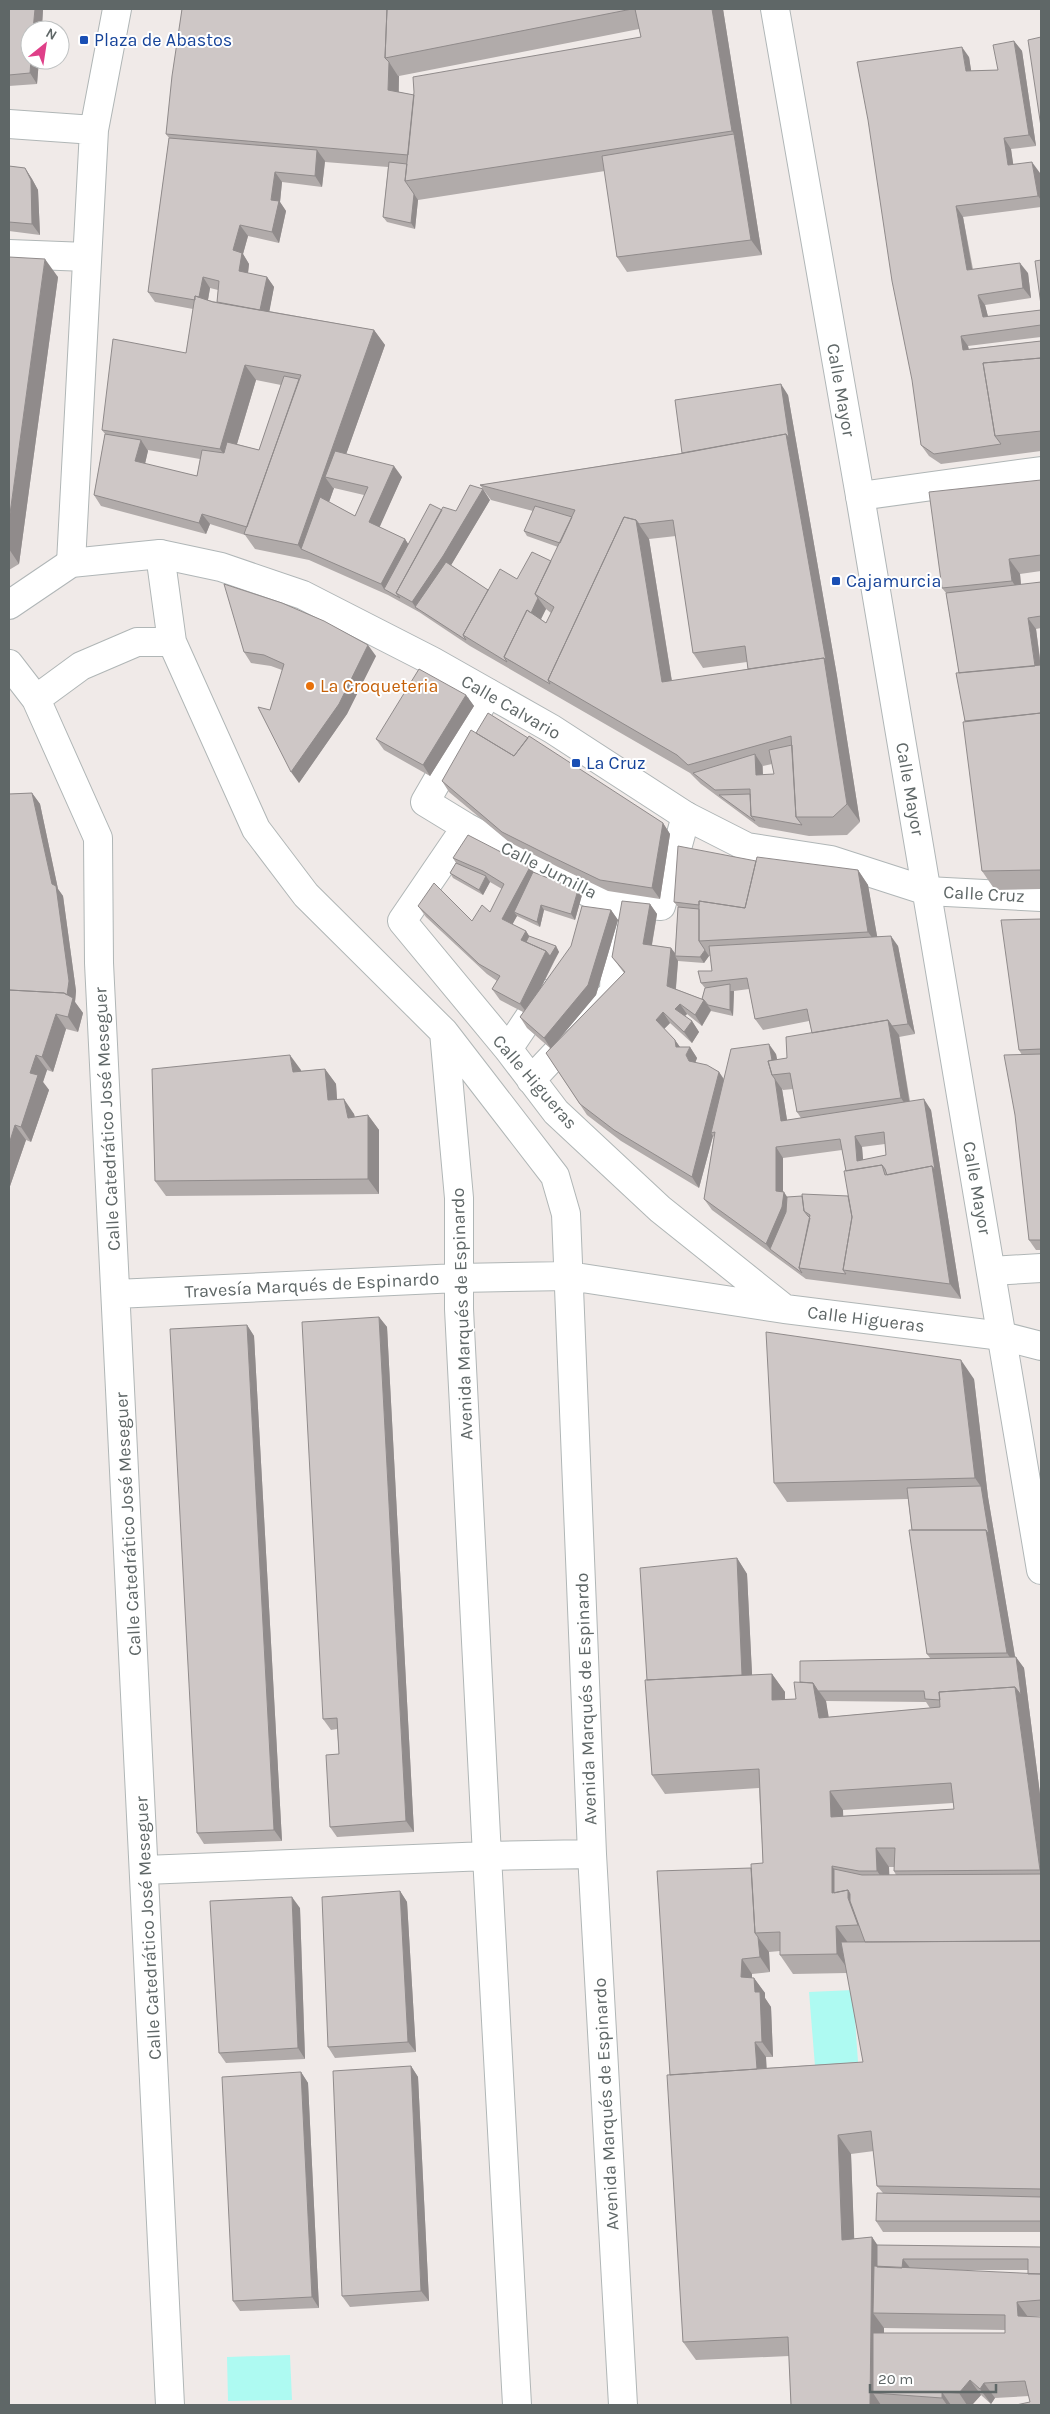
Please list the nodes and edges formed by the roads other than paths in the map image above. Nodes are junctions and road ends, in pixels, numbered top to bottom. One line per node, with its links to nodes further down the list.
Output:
1 (117, 9): 4 (street)
2 (775, 9): 8 (street, Calle Mayor)
3 (9, 124): 4 (street)
4 (94, 130): 6 (street)
5 (9, 254): 6 (street)
6 (87, 257): 10 (street)
7 (1041, 471): 8 (street)
8 (860, 496): 19 (street, Calle Mayor)
9 (160, 554): 10 (street, Calle Calvario); 12 (street, Avenida Marqués de Espinardo); 15 (street, Calle Calvario)
10 (71, 563): 11 (street, Calle Calvario)
11 (9, 605)
12 (172, 642): 16 (street); 23 (street, Avenida Marqués de Espinardo)
13 (10, 665): 14 (street); 16 (street, Calle Catedrático José Meseguer)
14 (9, 692)
15 (488, 693): 17 (street, Calle Calvario); 18 (street)
16 (36, 699): 30 (street, Calle Catedrático José Meseguer)
17 (686, 816): 19 (street, Calle Calvario); 21 (street, Calle Jumilla)
18 (466, 827): 21 (street, Calle Jumilla); 24 (street, Calle Higueras)
19 (927, 891): 20 (street, Calle Cruz); 27 (street, Calle Mayor)
20 (1041, 897)
21 (624, 903): 25 (street)
22 (557, 976): 24 (street)
23 (444, 1032): 28 (street, Avenida Marqués de Espinardo); 29 (street, Avenida Marqués de Espinardo)
24 (508, 1049): 25 (street, Calle Higueras)
25 (531, 1080): 31 (street, Calle Higueras)
26 (1041, 1268): 27 (street)
27 (991, 1271): 32 (street, Calle Mayor)
28 (569, 1276): 29 (street, Travesía Marqués de Espinardo); 31 (street, Travesía Marqués de Espinardo); 35 (street, Avenida Marqués de Espinardo)
29 (458, 1278): 30 (street, Travesía Marqués de Espinardo); 36 (street, Avenida Marqués de Espinardo)
30 (116, 1294): 37 (street, Calle Catedrático José Meseguer)
31 (785, 1309): 32 (street, Calle Higueras)
32 (1002, 1336): 33 (street, Calle Higueras); 34 (street, Calle Mayor)
33 (1041, 1346)
34 (1041, 1570)
35 (592, 1854): 36 (street); 40 (street, Avenida Marqués de Espinardo)
36 (487, 1856): 37 (street); 39 (street, Avenida Marqués de Espinardo)
37 (145, 1870): 38 (street, Calle Catedrático José Meseguer)
38 (170, 2405)
39 (518, 2405)
40 (623, 2405)

